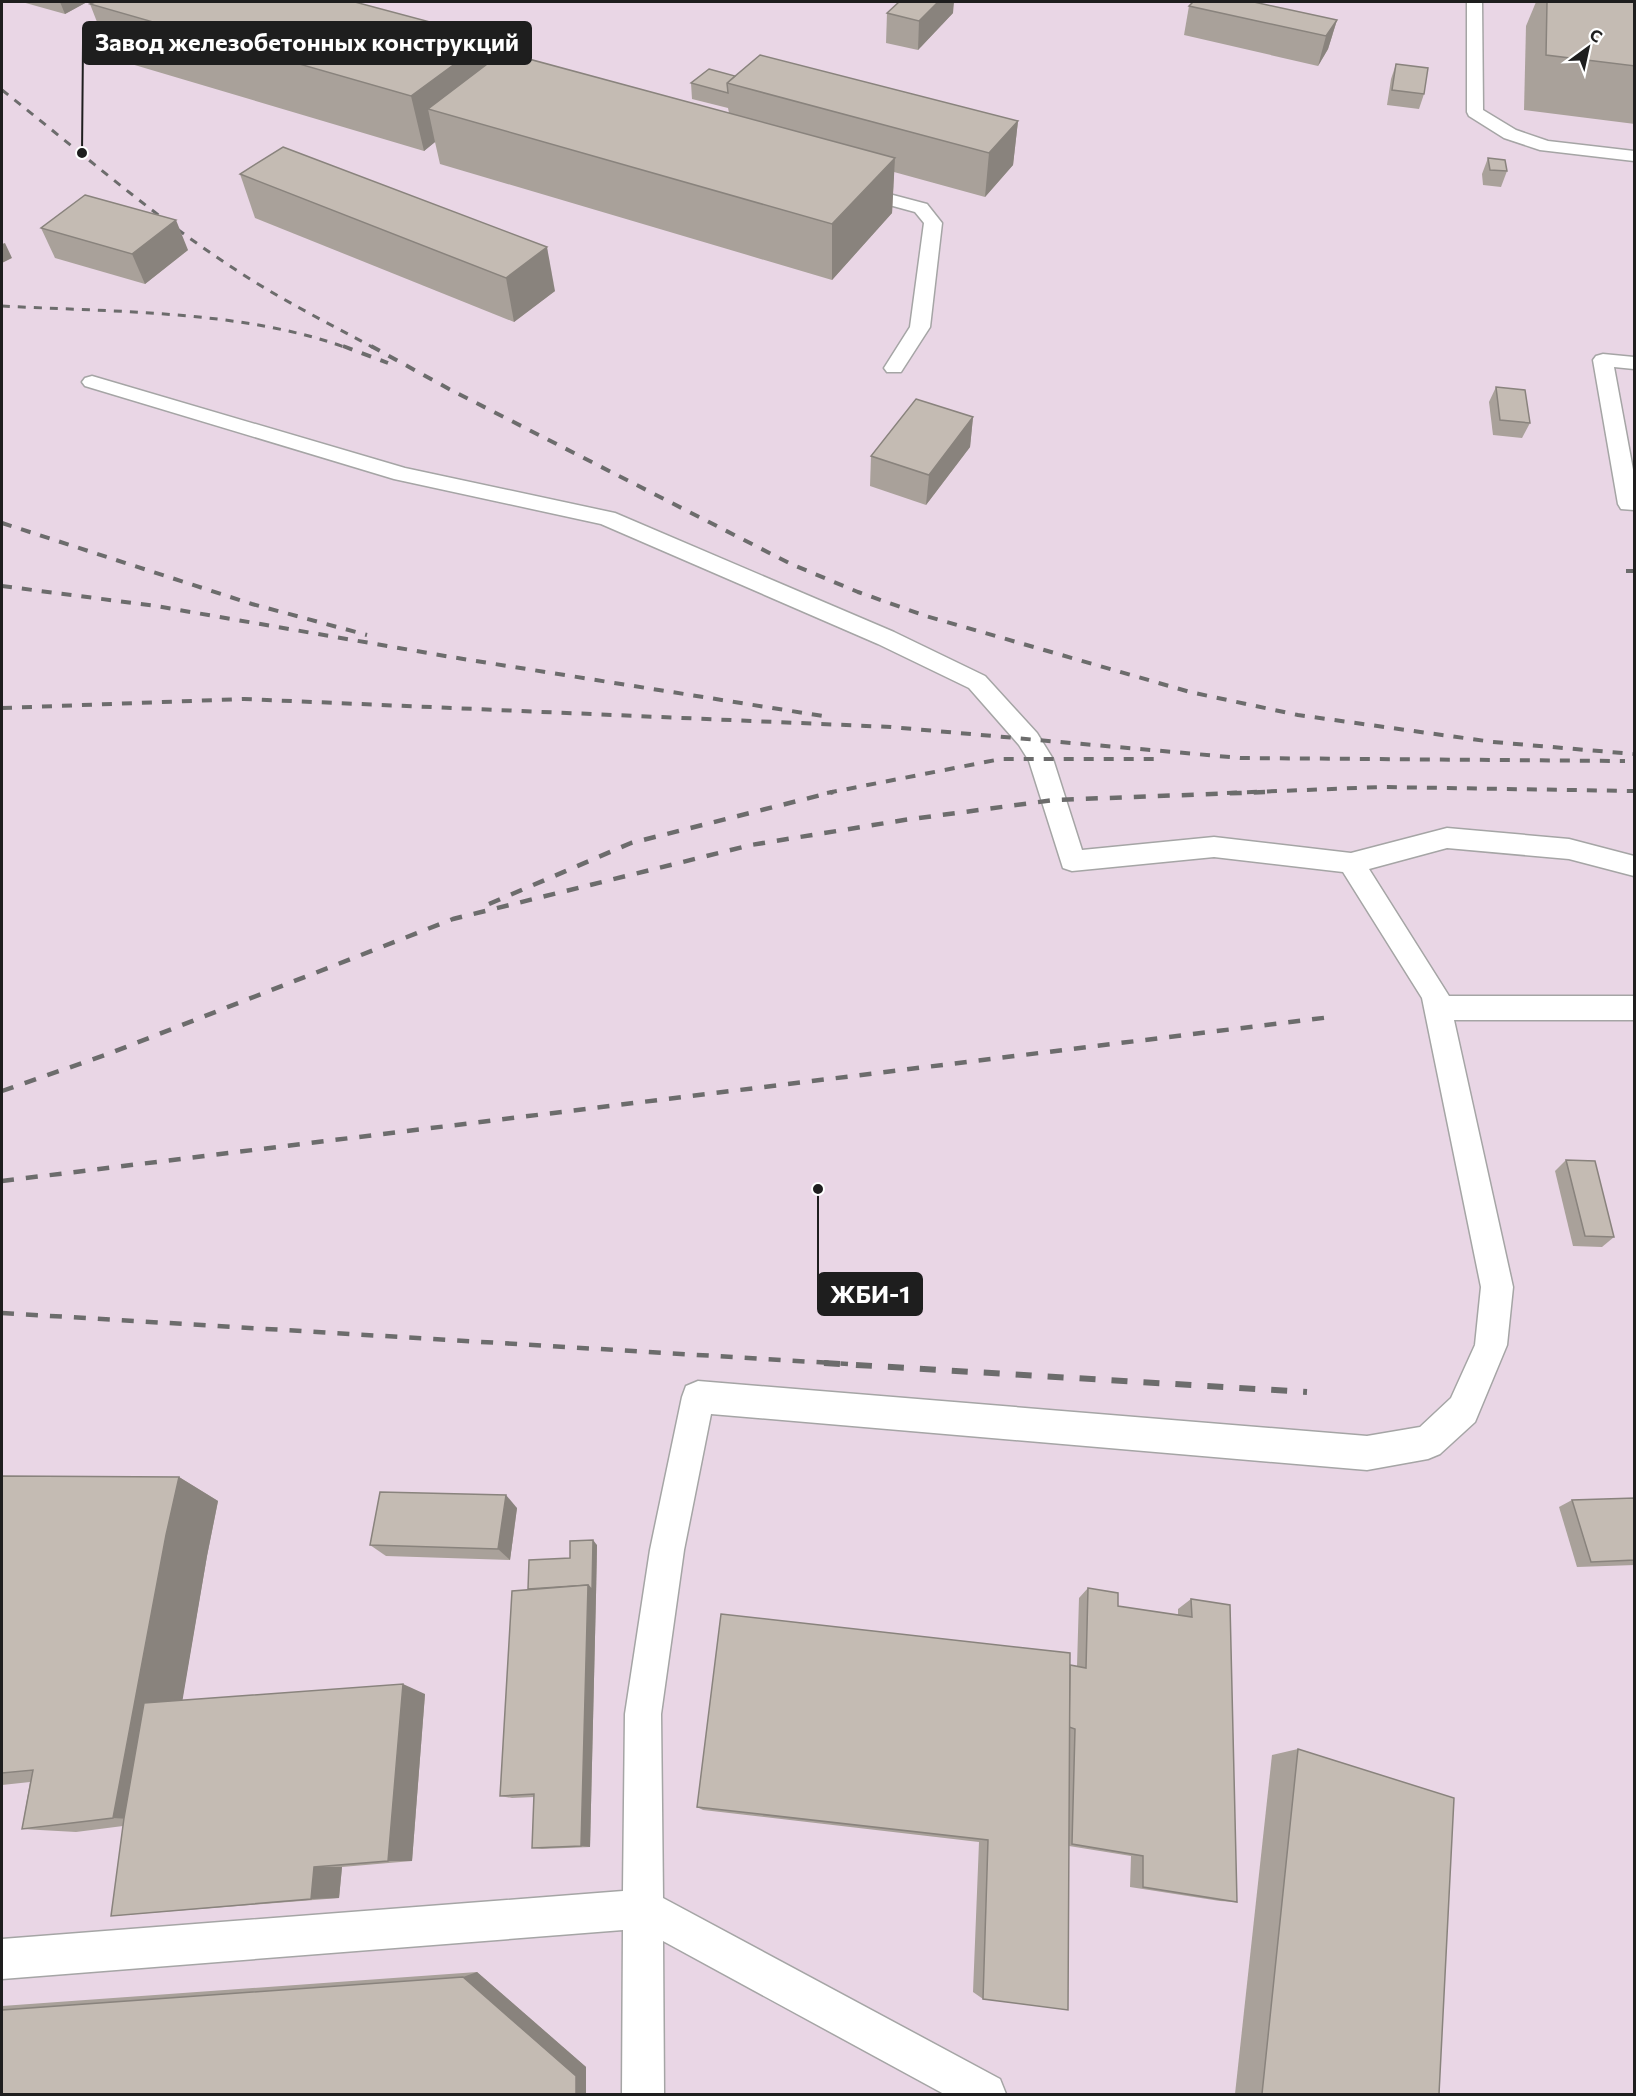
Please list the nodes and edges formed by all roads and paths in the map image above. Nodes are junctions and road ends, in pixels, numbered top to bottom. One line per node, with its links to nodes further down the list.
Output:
1 (1474, 2): 2 (lane)
2 (1635, 156)
3 (840, 186): 5 (lane)
4 (1635, 363): 7 (lane)
5 (894, 368)
6 (92, 382): 8 (lane)
7 (1629, 504)
8 (1351, 863): 9 (lane); 10 (lane)
9 (1635, 866)
10 (1437, 1008): 11 (lane); 12 (lane)
11 (1635, 1008)
12 (644, 1909): 13 (lane); 14 (lane); 15 (lane)
13 (2, 1959)
14 (643, 2094)
15 (985, 2094)

